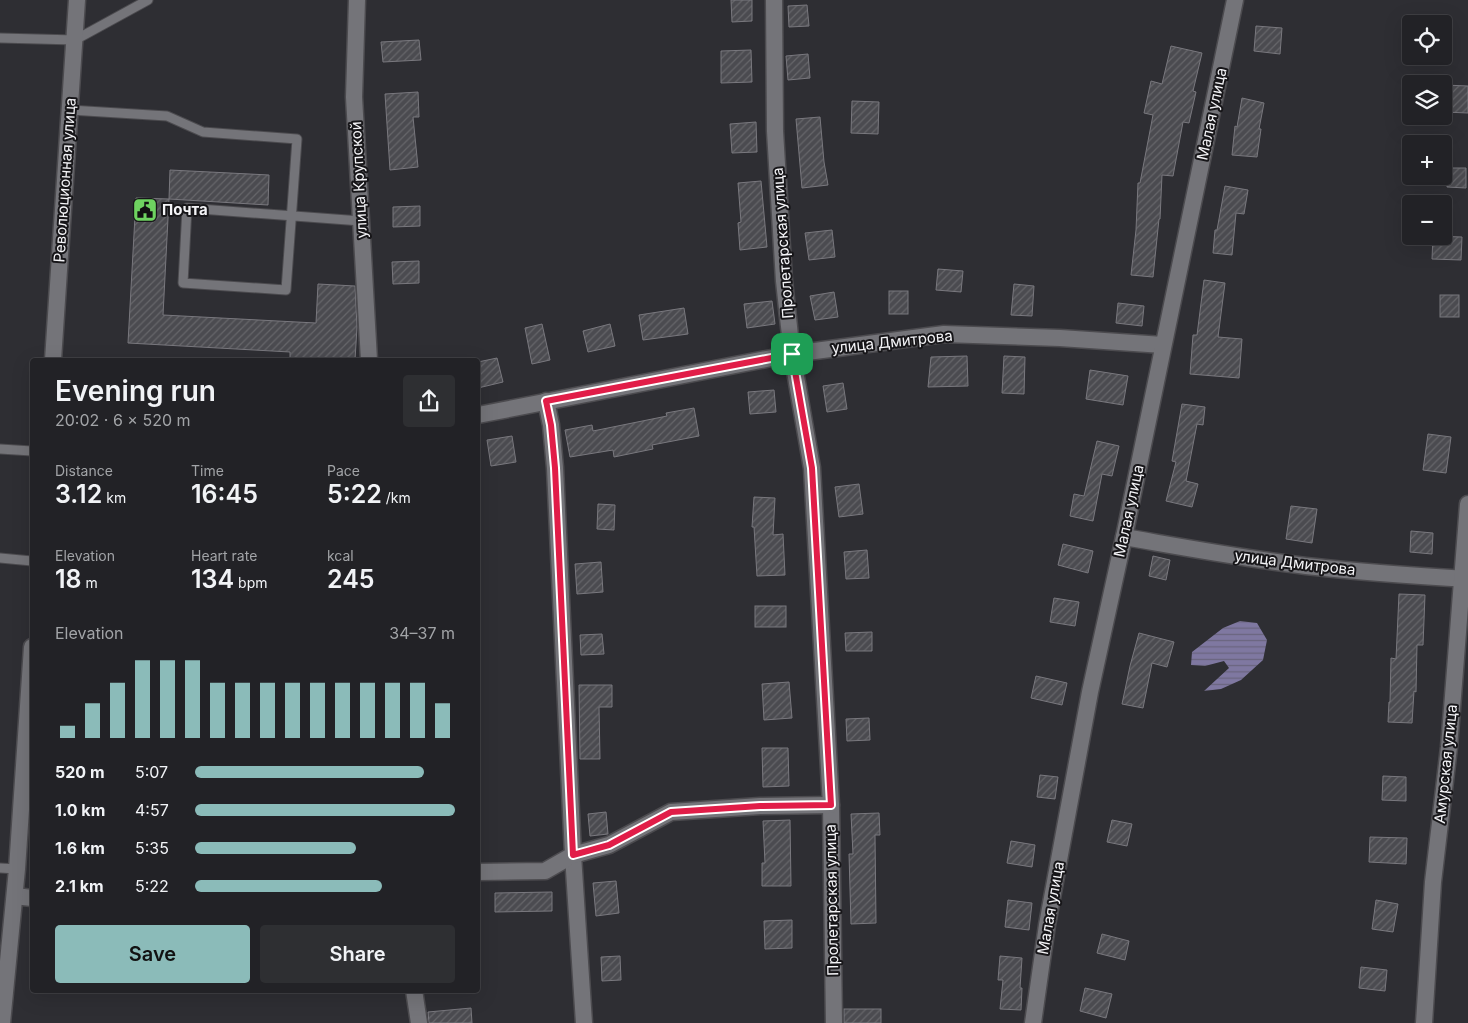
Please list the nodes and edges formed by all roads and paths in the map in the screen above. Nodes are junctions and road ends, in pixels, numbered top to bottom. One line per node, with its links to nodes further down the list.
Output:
1 (77, 0): 7 (street, Революционная улица)
2 (148, 0): 7 (lane)
3 (357, 0): 10 (street, улица Крупской)
4 (774, 0): 12 (street, Пролетарская улица)
5 (1235, 0): 11 (street, Малая улица)
6 (0, 38): 7 (lane)
7 (75, 40): 8 (street, Революционная улица)
8 (70, 110): 9 (lane); 13 (street, Революционная улица)
9 (291, 215): 9 (lane); 10 (lane)
10 (361, 221): 14 (street, улица Крупской)
11 (1163, 345): 12 (street, улица Дмитрова); 20 (street, Малая улица)
12 (792, 354): 15 (street, улица Дмитрова); 26 (street, Пролетарская улица)
13 (53, 358)
14 (370, 358)
15 (546, 401): 16 (street, улица Дмитрова); 27 (street)
16 (480, 415)
17 (0, 449): 18 (lane)
18 (30, 451)
19 (1468, 504): 23 (street, Амурская улица)
20 (1124, 537): 23 (street, улица Дмитрова); 38 (street, Малая улица)
21 (0, 558): 22 (lane)
22 (30, 560)
23 (1465, 579): 39 (street, Амурская улица)
24 (30, 715): 25 (street)
25 (29, 749): 29 (street)
26 (831, 805): 27 (street); 37 (street, Пролетарская улица)
27 (573, 855): 30 (street); 36 (street)
28 (0, 868): 29 (lane)
29 (17, 869): 31 (street)
30 (480, 872)
31 (15, 896): 32 (street); 34 (street)
32 (30, 898)
33 (414, 993): 35 (street)
34 (2, 1023)
35 (419, 1023)
36 (584, 1023)
37 (834, 1023)
38 (1033, 1023)
39 (1424, 1023)

